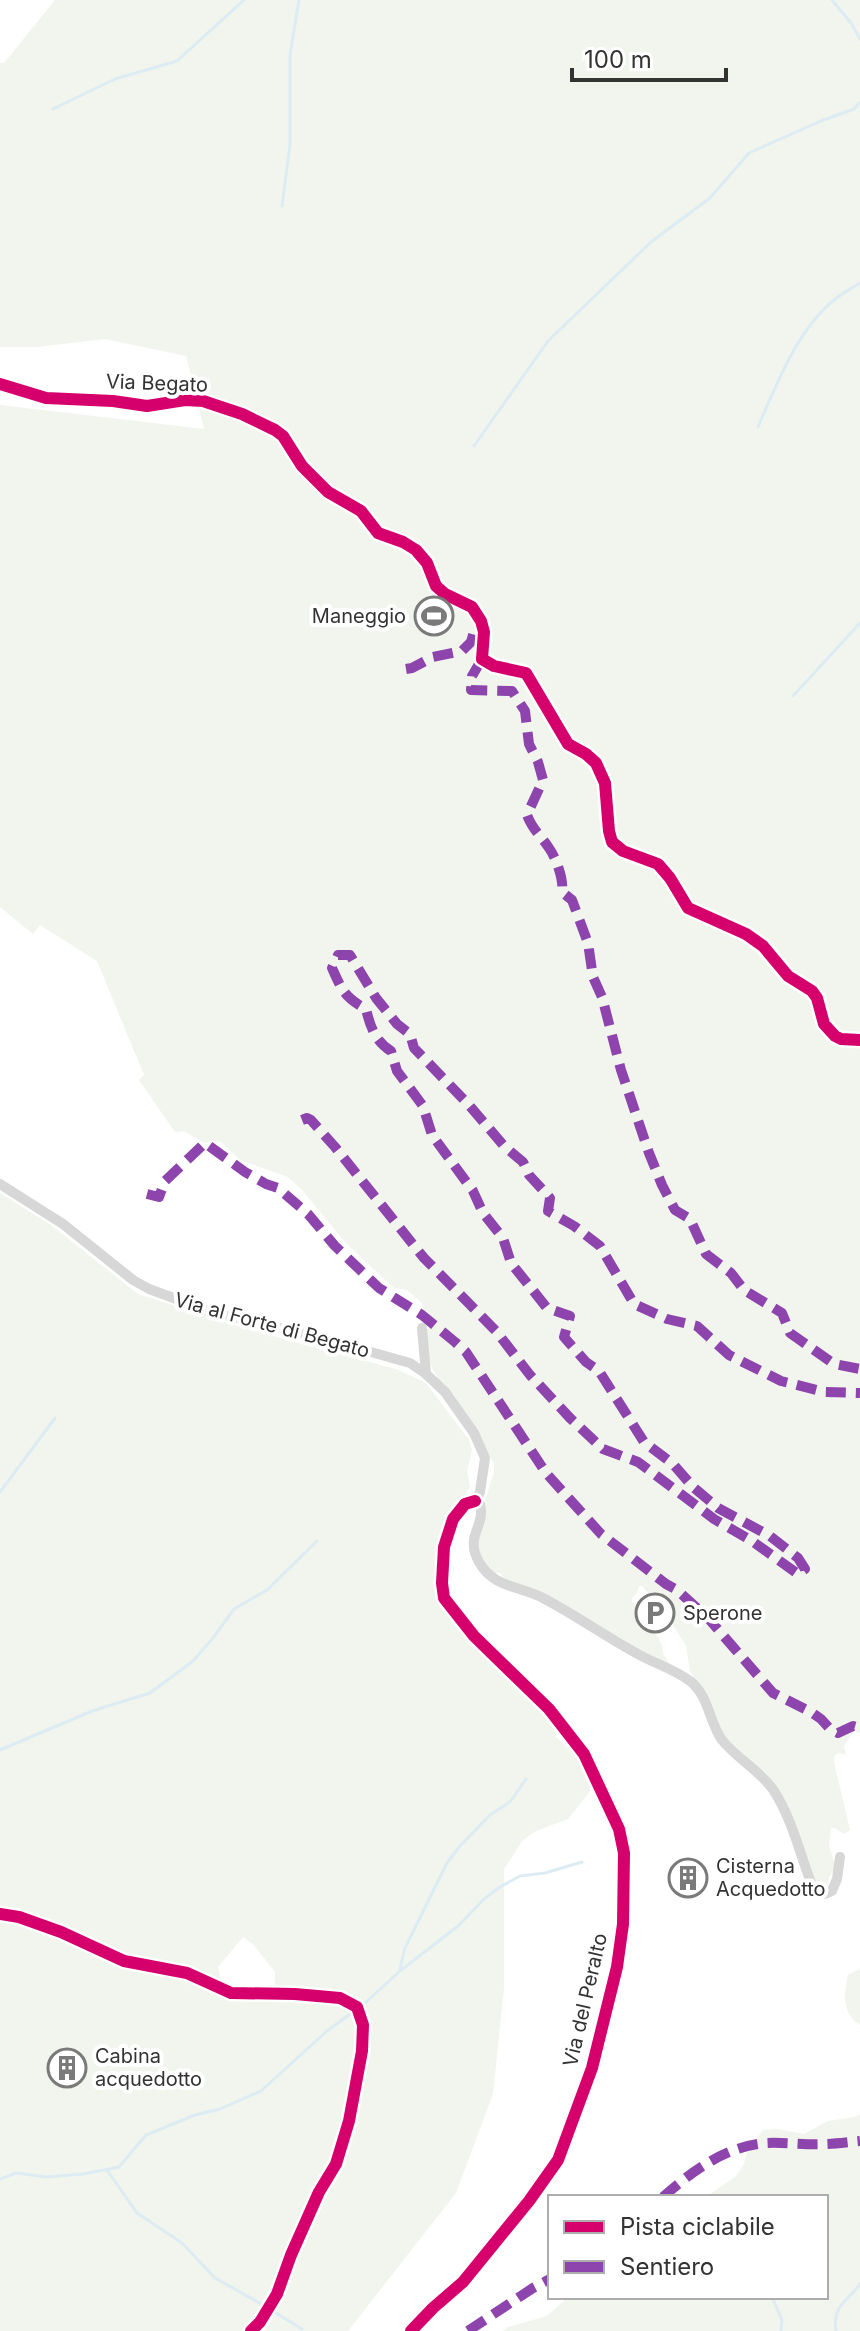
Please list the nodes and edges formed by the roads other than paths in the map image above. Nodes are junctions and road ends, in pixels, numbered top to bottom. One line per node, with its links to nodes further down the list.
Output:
1 (0, 384): 2 (street, Via Begato)
2 (860, 1040)
3 (0, 1184): 5 (street, Via al Forte di Begato)
4 (422, 1328): 5 (street)
5 (426, 1374): 6 (street, Via al Forte di Begato)
6 (475, 1501): 7 (street); 10 (street, Via del Peralto)
7 (840, 1857)
8 (0, 1914): 9 (street)
9 (251, 2331)
10 (411, 2331)

